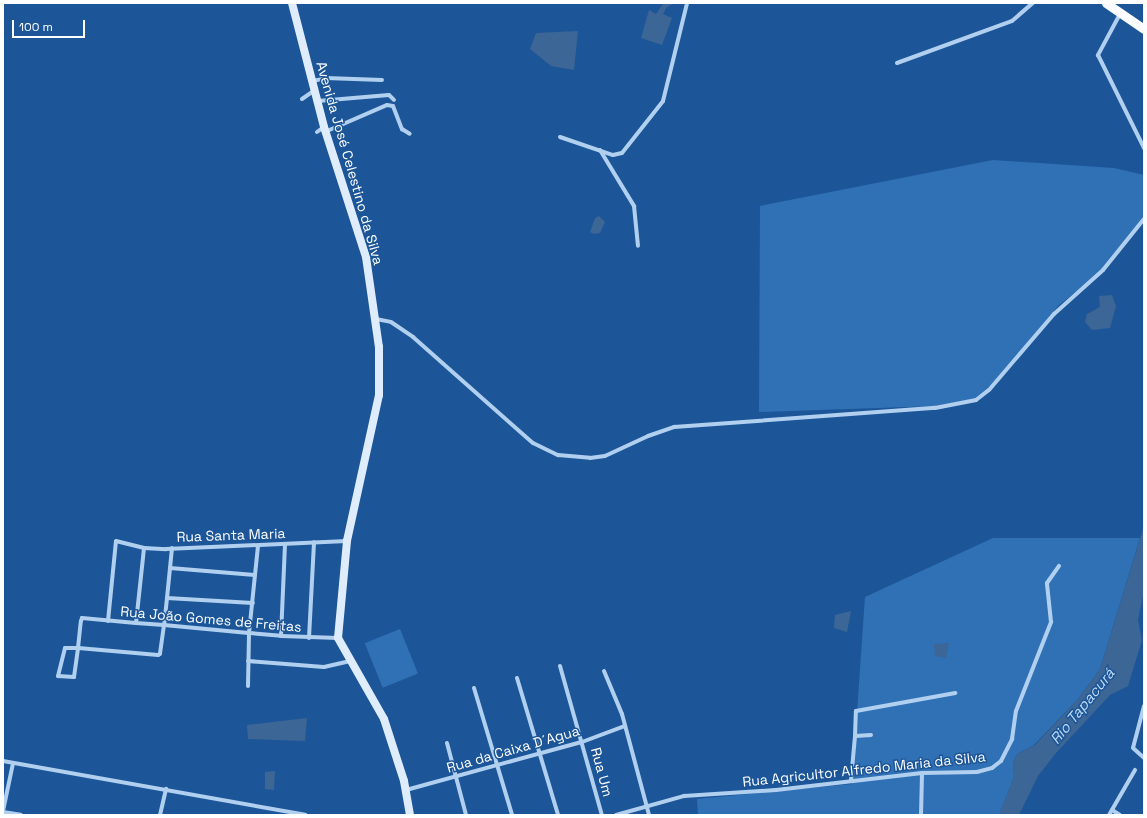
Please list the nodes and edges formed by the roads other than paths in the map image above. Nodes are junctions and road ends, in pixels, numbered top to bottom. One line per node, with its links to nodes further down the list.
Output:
1 (292, 3): 9 (street, Avenida José Celestino da Silva)
2 (687, 3): 18 (street)
3 (1033, 3): 7 (street)
4 (1106, 3): 5 (main road)
5 (1121, 13): 6 (main road); 17 (street)
6 (1144, 29)
7 (897, 63)
8 (382, 80): 9 (street)
9 (314, 86): 10 (street); 11 (street, Avenida José Celestino da Silva)
10 (302, 100)
11 (318, 100): 12 (street); 13 (street, Avenida José Celestino da Silva)
12 (394, 100)
13 (326, 129): 14 (street); 15 (street); 21 (street, Avenida José Celestino da Silva)
14 (316, 132)
15 (410, 134)
16 (560, 136): 18 (street)
17 (1144, 148)
18 (599, 150): 20 (street)
19 (1144, 219): 21 (street)
20 (638, 246)
21 (376, 319): 22 (street, Avenida José Celestino da Silva)
22 (347, 541): 23 (street, Rua Santa Maria); 39 (street, Avenida José Celestino da Silva)
23 (314, 542): 24 (street, Rua Santa Maria); 38 (street)
24 (285, 544): 25 (street, Rua Santa Maria); 37 (street)
25 (258, 546): 27 (street, Rua Santa Maria); 30 (street)
26 (144, 548): 27 (street, Rua Santa Maria); 33 (street, Rua Santa Maria); 34 (street)
27 (172, 548): 29 (street)
28 (1059, 566): 61 (street, Rua Agricultor Alfredo Maria da Silva)
29 (170, 568): 30 (street); 31 (street)
30 (255, 575): 32 (street)
31 (167, 598): 32 (street); 35 (street)
32 (253, 603): 36 (street)
33 (108, 621): 34 (street, Rua João Gomes de Freitas); 40 (street, Rua João Gomes de Freitas)
34 (136, 623): 35 (street, Rua João Gomes de Freitas)
35 (164, 625): 36 (street, Rua João Gomes de Freitas); 40 (street)
36 (249, 633): 37 (street, Rua João Gomes de Freitas); 41 (street)
37 (281, 636): 38 (street, Rua João Gomes de Freitas)
38 (309, 638): 39 (street, Rua João Gomes de Freitas)
39 (338, 638): 42 (street)
40 (78, 648): 40 (street)
41 (248, 661): 42 (street); 46 (street)
42 (350, 661): 65 (street)
43 (560, 666): 54 (street, Rua Um)
44 (604, 670): 50 (street)
45 (517, 678): 55 (street)
46 (248, 686)
47 (474, 688): 59 (street)
48 (955, 693): 52 (street)
49 (1144, 706): 56 (street)
50 (625, 726): 54 (street, Rua da Caixa D´Agua); 66 (street)
51 (871, 735): 52 (street)
52 (855, 736): 63 (street)
53 (447, 742): 62 (street)
54 (582, 742): 55 (street, Rua da Caixa D´Agua); 76 (street, Rua Um)
55 (539, 753): 59 (street, Rua da Caixa D´Agua); 75 (street)
56 (1144, 758)
57 (3, 761): 58 (street)
58 (13, 763): 64 (street); 68 (street)
59 (497, 765): 62 (street, Rua da Caixa D´Agua); 74 (street)
60 (1135, 770): 67 (street)
61 (922, 773): 63 (street, Rua Agricultor Alfredo Maria da Silva); 79 (street)
62 (455, 777): 65 (street, Rua da Caixa D´Agua); 73 (street)
63 (851, 780): 66 (street, Rua Agricultor Alfredo Maria da Silva)
64 (166, 789): 70 (street); 71 (street)
65 (406, 790): 72 (street)
66 (647, 806): 77 (street, Rua Agricultor Alfredo Maria da Silva); 78 (street)
67 (1112, 810): 80 (street); 81 (street)
68 (3, 812): 69 (street)
69 (21, 815)
70 (160, 815)
71 (305, 815)
72 (410, 815)
73 (466, 815)
74 (512, 815)
75 (558, 815)
76 (602, 815)
77 (616, 815)
78 (649, 815)
79 (921, 815)
80 (1109, 815)
81 (1120, 815)

